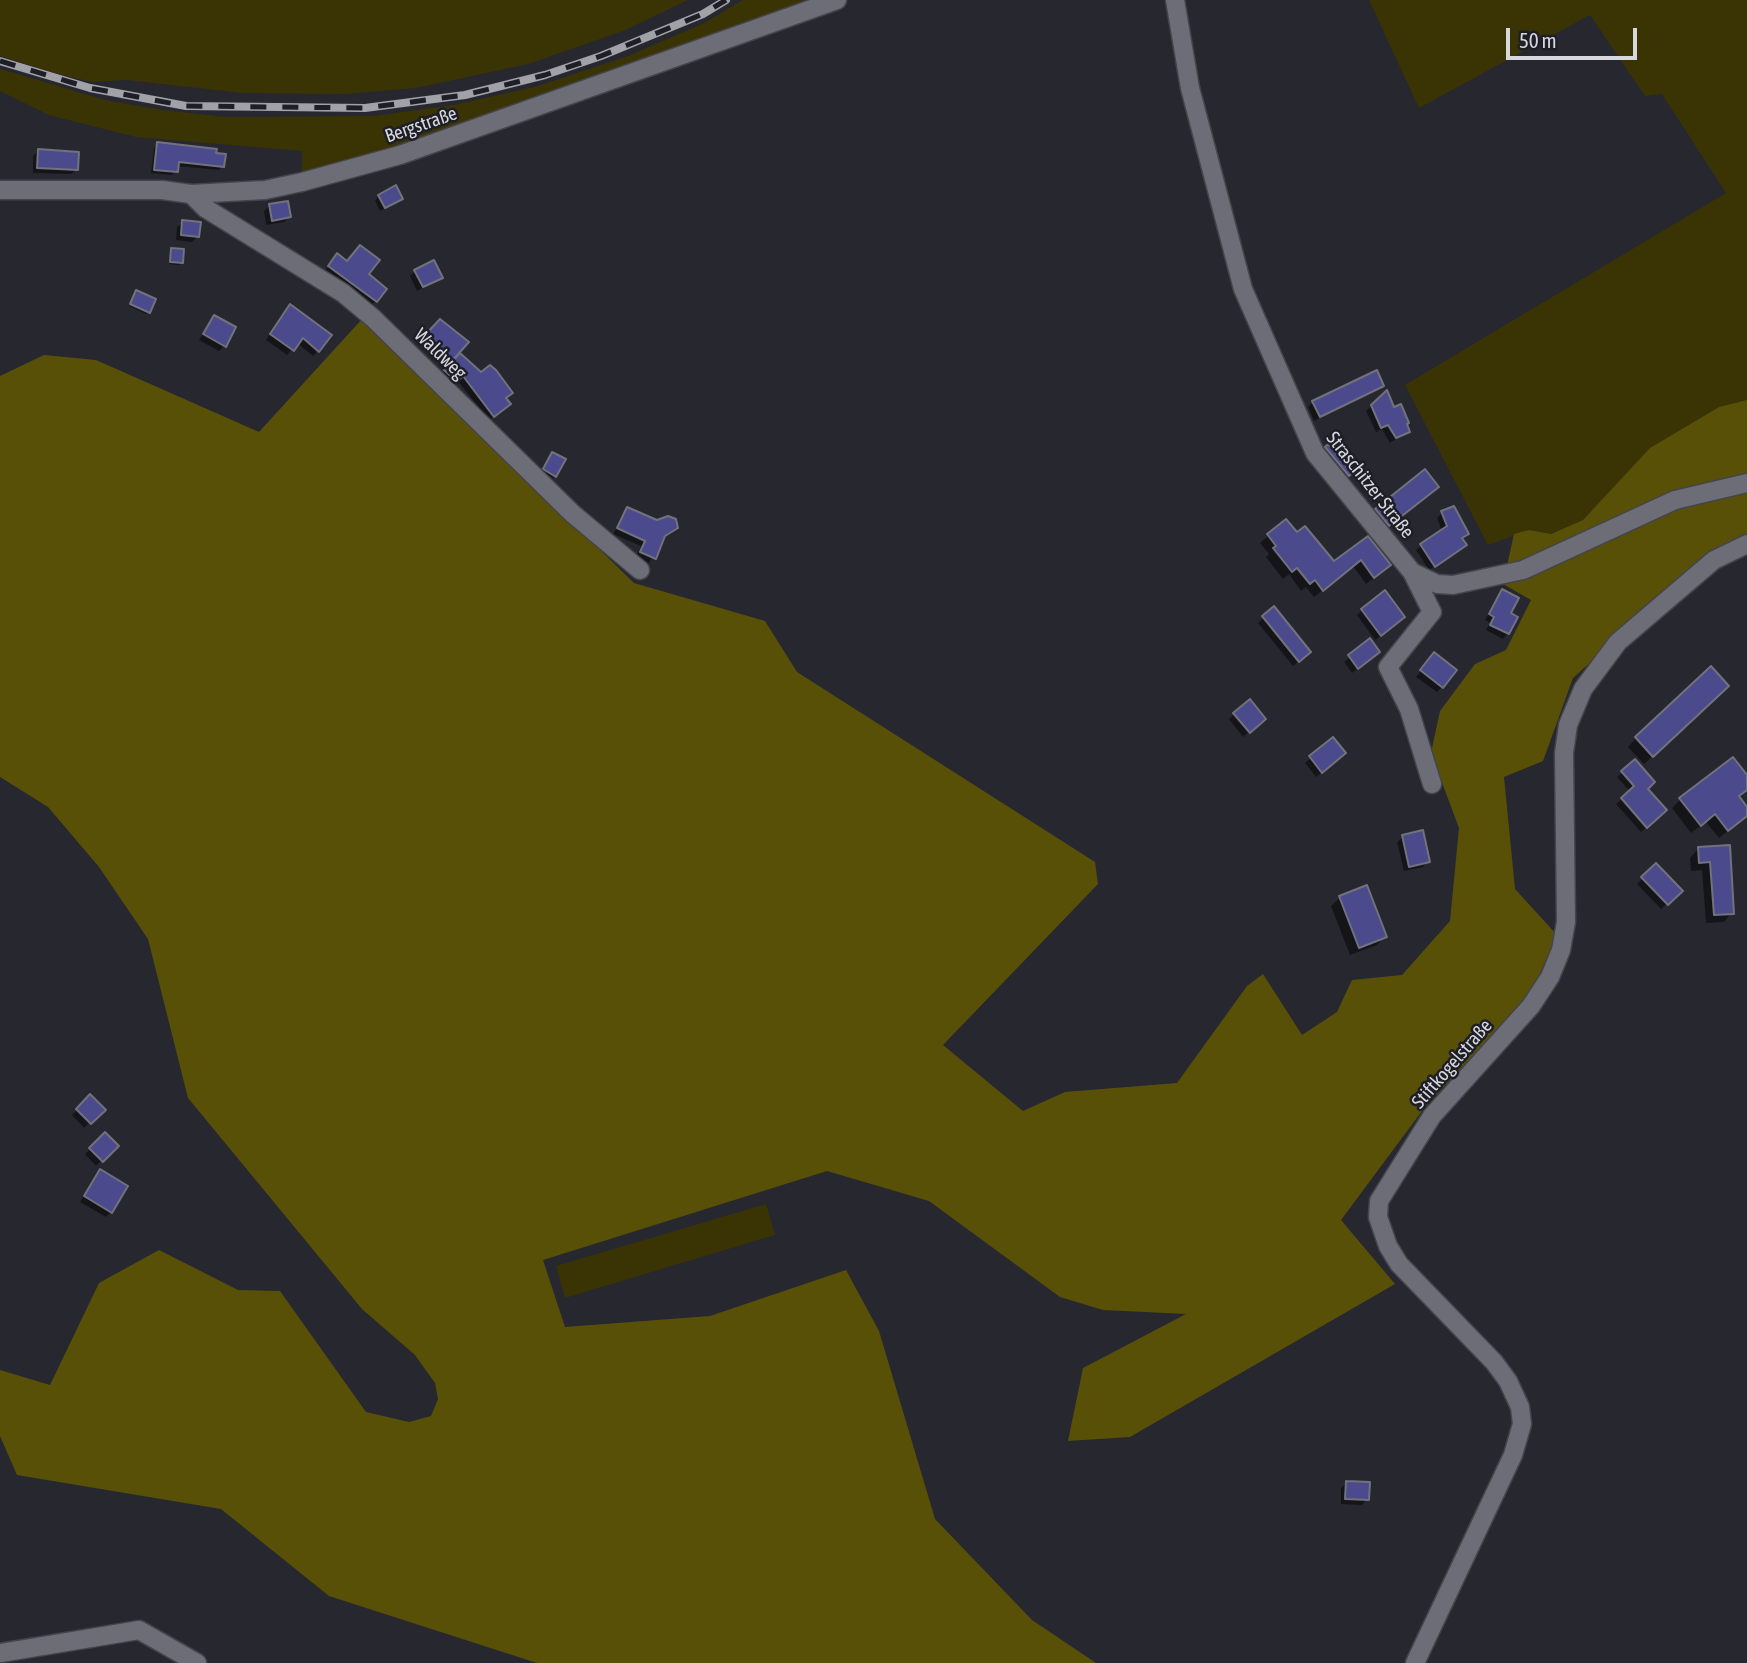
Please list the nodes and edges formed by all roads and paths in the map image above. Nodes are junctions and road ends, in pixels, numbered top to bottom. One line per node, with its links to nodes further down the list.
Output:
1 (837, 0): 4 (street, Bergstraße)
2 (1175, 0): 8 (street, Straschitzer Straße)
3 (0, 190): 4 (street, Bergstraße)
4 (191, 194): 7 (street, Waldweg)
5 (1747, 483): 9 (street, Straschitzer Straße)
6 (1747, 544): 14 (street, Stiftkogelstraße)
7 (640, 570)
8 (1412, 572): 9 (street, Straschitzer Straße); 10 (street)
9 (1453, 585): 10 (street)
10 (1432, 612): 11 (street)
11 (1432, 784)
12 (0, 1653): 13 (street)
13 (197, 1663)
14 (1415, 1663)

